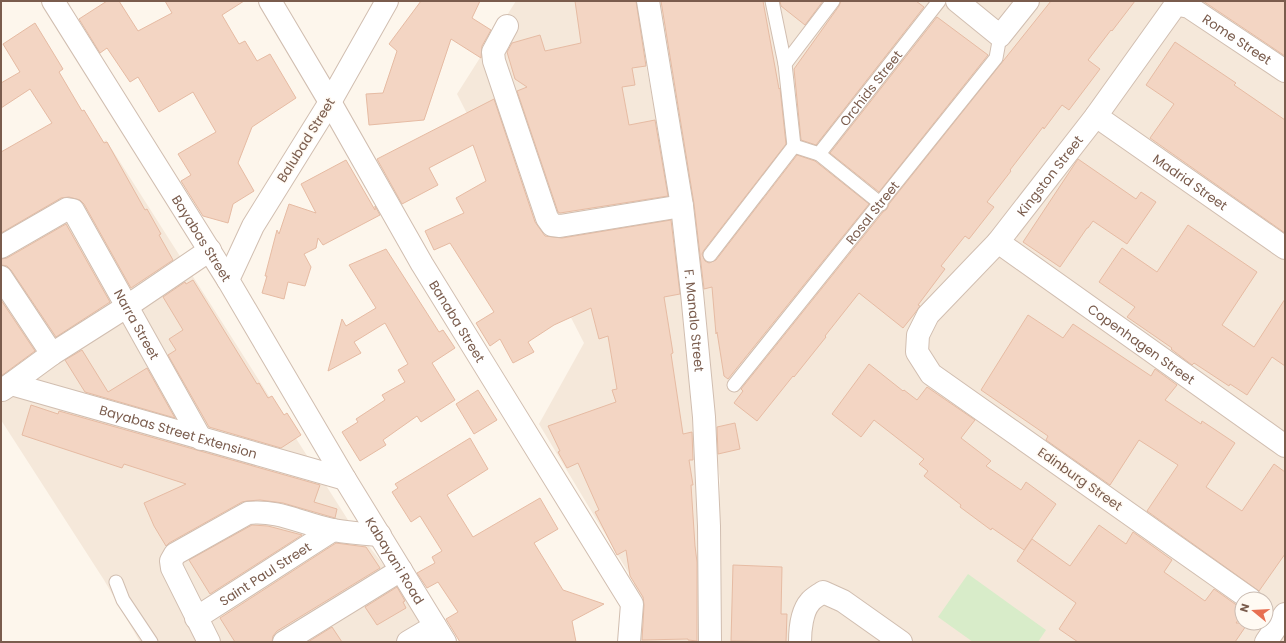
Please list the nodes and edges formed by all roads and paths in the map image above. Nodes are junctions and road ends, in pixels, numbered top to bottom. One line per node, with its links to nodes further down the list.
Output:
1 (53, 1): 24 (street, Bayabas Street)
2 (270, 1): 15 (street, Banaba Street)
3 (387, 1): 15 (street, Balubad Street)
4 (648, 1): 20 (street, F. Manalo Street)
5 (772, 1): 13 (lane)
6 (833, 1): 13 (lane)
7 (939, 1): 18 (lane, Orchids Street)
8 (957, 1): 12 (street)
9 (1028, 1): 12 (street)
10 (1189, 7): 14 (street, Rome Street); 16 (street, Kingston Street)
11 (507, 26): 20 (street)
12 (1000, 36): 19 (lane, Rosal Street)
13 (785, 64): 17 (lane)
14 (1285, 71)
15 (330, 102): 27 (street, Balubad Street); 48 (street, Banaba Street)
16 (1096, 116): 21 (street, Kingston Street); 23 (street, Madrid Street)
17 (794, 146): 18 (lane); 25 (lane)
18 (819, 154): 19 (lane)
19 (880, 204): 31 (lane, Rosal Street)
20 (682, 206): 49 (street, F. Manalo Street)
21 (998, 242): 29 (street, Kingston Street); 34 (street, Copenhagen Street)
22 (1, 247): 28 (street, Narra Street)
23 (1285, 248)
24 (210, 250): 27 (street, Bayabas Street); 28 (street)
25 (710, 255)
26 (1, 277): 30 (street)
27 (228, 280): 35 (street, Bayabas Street)
28 (126, 307): 30 (street); 33 (street, Narra Street)
29 (917, 352): 40 (street, Edinburg Street)
30 (52, 354): 32 (street)
31 (734, 385)
32 (6, 387): 33 (street, Bayabas Street Extension)
33 (201, 439): 35 (street, Bayabas Street Extension)
34 (1285, 446)
35 (346, 479): 37 (street, Kabayani Road)
36 (333, 530): 37 (street); 42 (street, Saint Paul Street); 42 (street)
37 (380, 535): 38 (street, Kabayani Road)
38 (401, 570): 43 (street, Kabayani Road); 46 (street)
39 (116, 582): 44 (lane)
40 (1239, 591)
41 (1277, 615): 52 (street)
42 (196, 618): 45 (street)
43 (440, 634): 47 (street)
44 (151, 642)
45 (209, 642)
46 (284, 642)
47 (408, 642)
48 (629, 642)
49 (710, 642)
50 (800, 642): 51 (street)
51 (901, 642)
52 (1266, 642)

